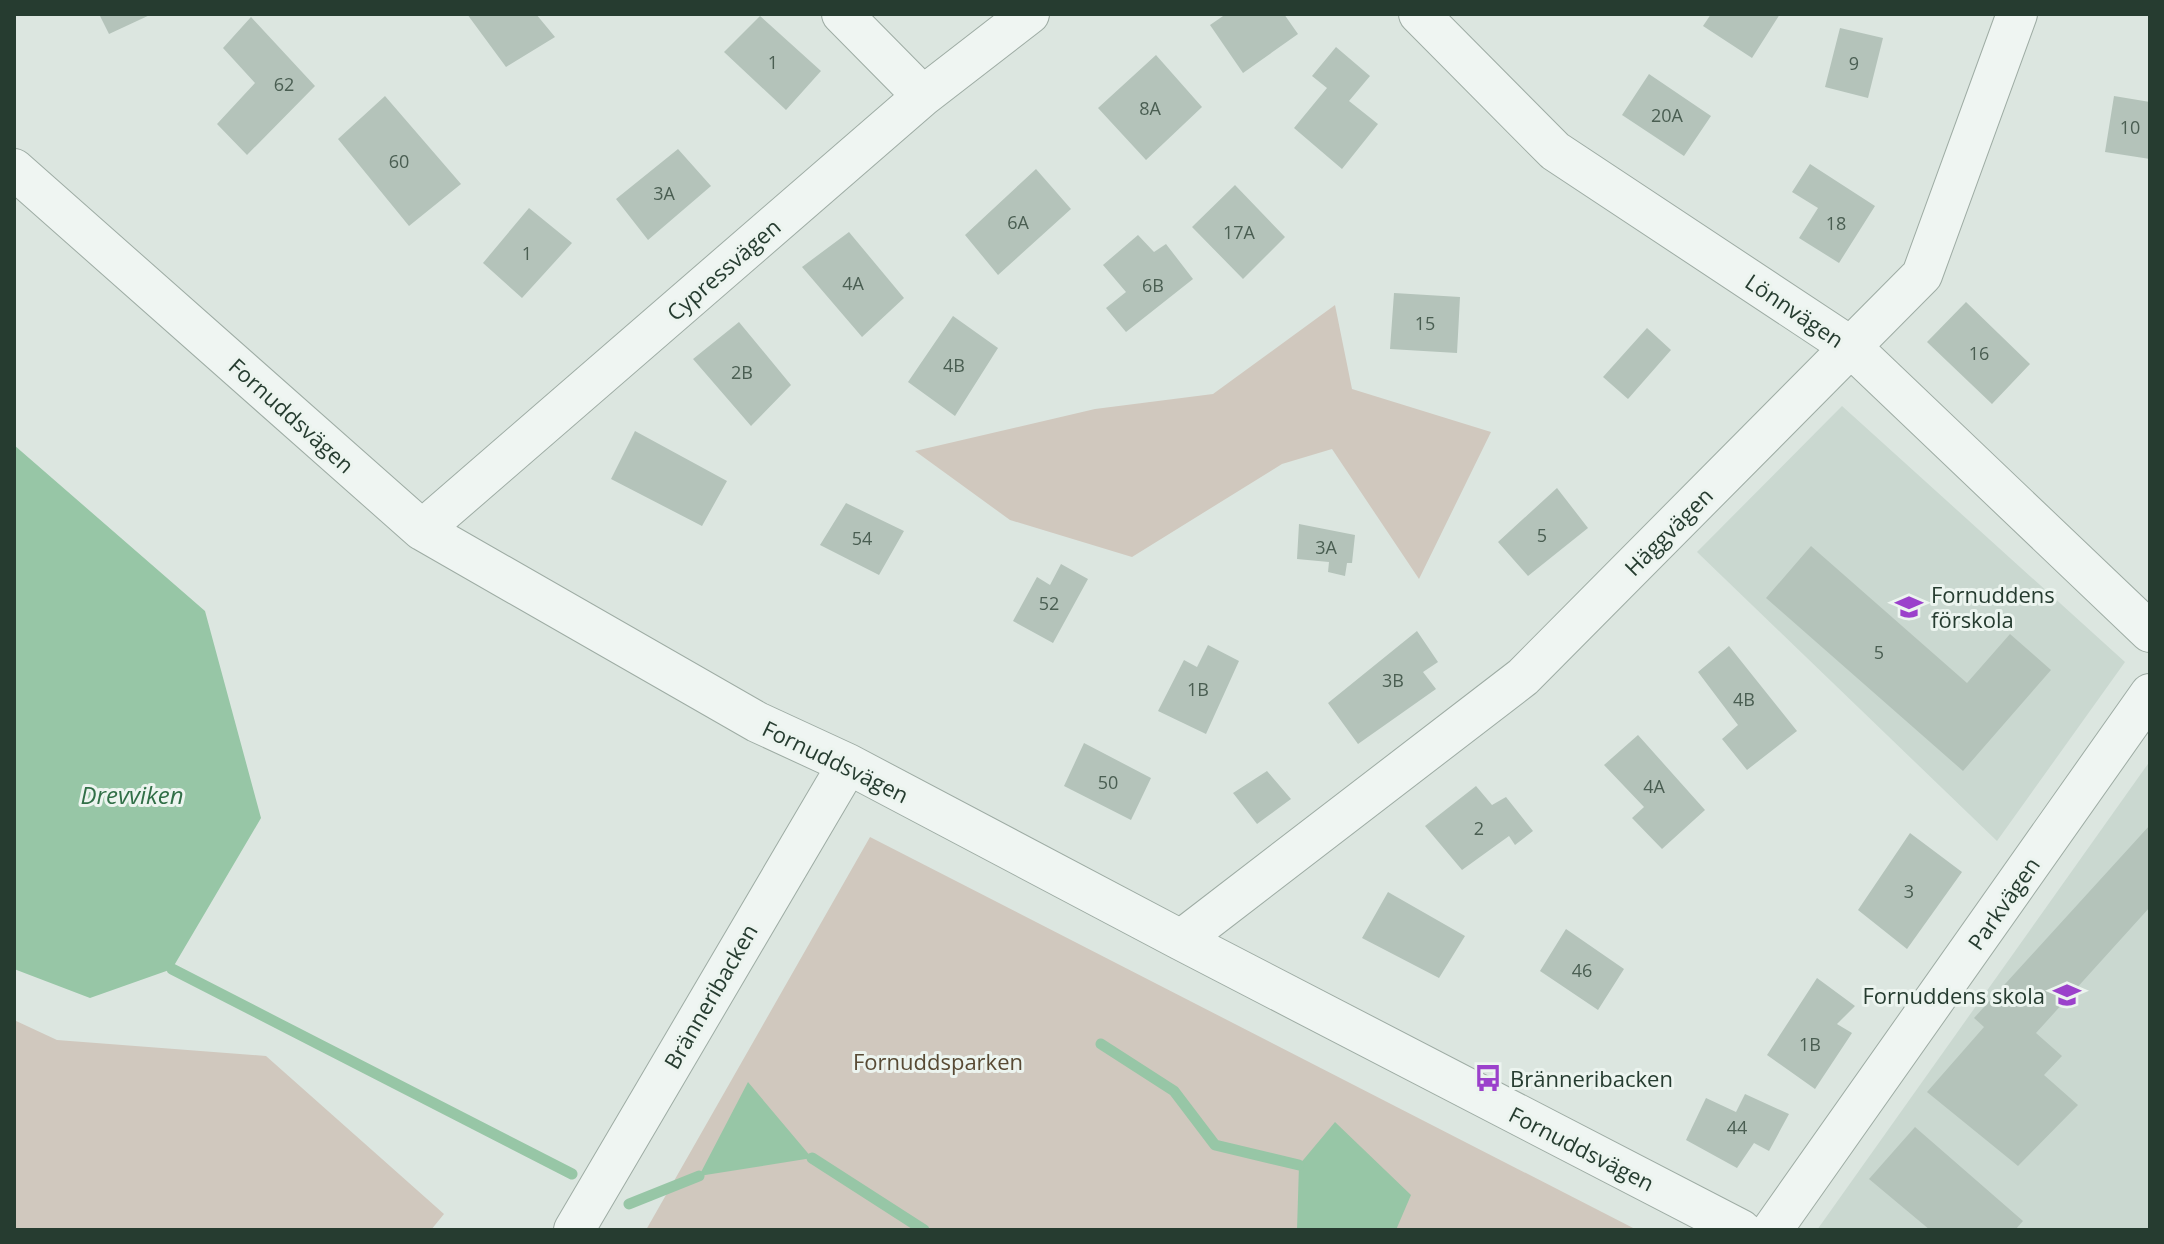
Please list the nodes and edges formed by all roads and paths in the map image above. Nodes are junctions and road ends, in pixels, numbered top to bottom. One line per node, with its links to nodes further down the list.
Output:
1 (842, 14): 5 (street)
2 (1029, 14): 5 (street, Cypressvägen)
3 (1419, 14): 7 (street, Lönnvägen)
4 (2017, 14): 7 (street, Häggvägen)
5 (923, 96): 8 (street, Cypressvägen)
6 (14, 169): 8 (street, Fornuddsvägen)
7 (1851, 347): 9 (street, Lönnvägen); 12 (street, Häggvägen)
8 (422, 530): 11 (street, Fornuddsvägen)
9 (2150, 632)
10 (2150, 694): 15 (street, Parkvägen)
11 (848, 764): 12 (street, Fornuddsvägen); 13 (street, Bränneribacken)
12 (1181, 940): 14 (street, Fornuddsvägen)
13 (574, 1230)
14 (1741, 1230)
15 (1772, 1230)

